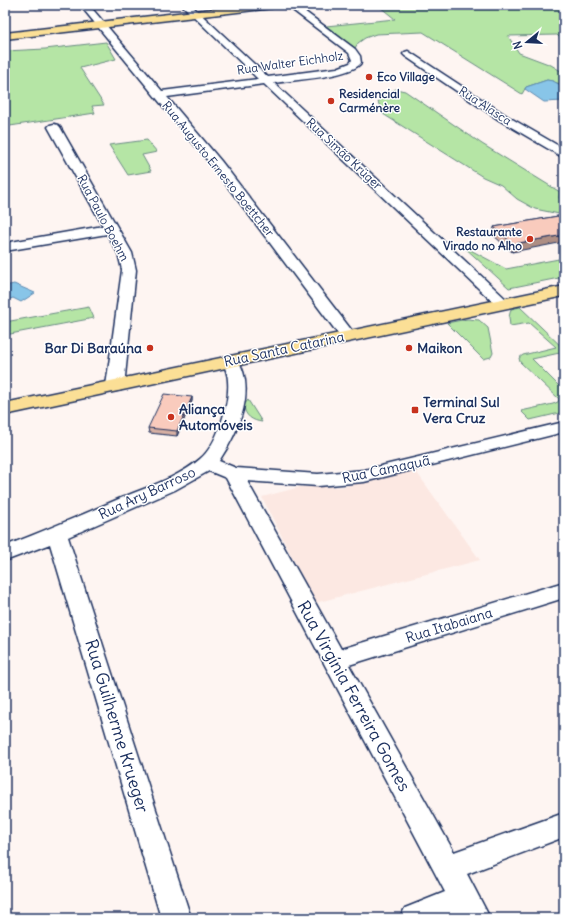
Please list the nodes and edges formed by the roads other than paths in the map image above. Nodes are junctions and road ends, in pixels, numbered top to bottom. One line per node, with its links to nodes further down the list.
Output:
1 (84, 5): 6 (street, Rua Augusto Ernesto Boettcher)
2 (186, 5): 5 (street, Rua Simão Krüger)
3 (272, 5): 5 (main road)
4 (290, 5): 9 (street, Rua Walter Eichholz)
5 (196, 14): 6 (main road); 9 (street, Rua Simão Krüger)
6 (100, 25): 7 (main road); 10 (street, Rua Augusto Ernesto Boettcher)
7 (5, 36)
8 (408, 54): 12 (street, Rua Alasca)
9 (266, 80): 10 (street, Rua Walter Eichholz); 16 (street, Rua Simão Krüger)
10 (159, 95): 17 (street, Rua Augusto Ernesto Boettcher)
11 (54, 127): 13 (street, Rua Paulo Boehm)
12 (564, 154)
13 (112, 229): 14 (street); 19 (street, Rua Paulo Boehm)
14 (5, 248)
15 (562, 293): 16 (main road, Rua Santa Catarina)
16 (502, 303): 17 (main road, Rua Santa Catarina)
17 (348, 336): 18 (main road, Rua Santa Catarina)
18 (230, 361): 19 (main road, Rua Santa Catarina); 22 (street, Rua Ary Barroso)
19 (115, 386): 20 (main road, Rua Santa Catarina)
20 (5, 409)
21 (564, 427): 23 (street, Rua Camaquã)
22 (207, 463): 23 (street, Rua Camaquã); 24 (street, Rua Ary Barroso)
23 (233, 474): 27 (street, Rua Virgínia Ferreira Gomes)
24 (57, 534): 25 (street, Rua Ary Barroso); 31 (street, Rua Guilherme Krueger)
25 (5, 554)
26 (564, 590): 27 (street, Rua Itabaiana)
27 (335, 660): 29 (street, Rua Virgínia Ferreira Gomes)
28 (564, 825): 29 (street)
29 (448, 868): 30 (street, Rua Virgínia Ferreira Gomes)
30 (470, 908): 32 (street)
31 (176, 918)
32 (415, 918)

